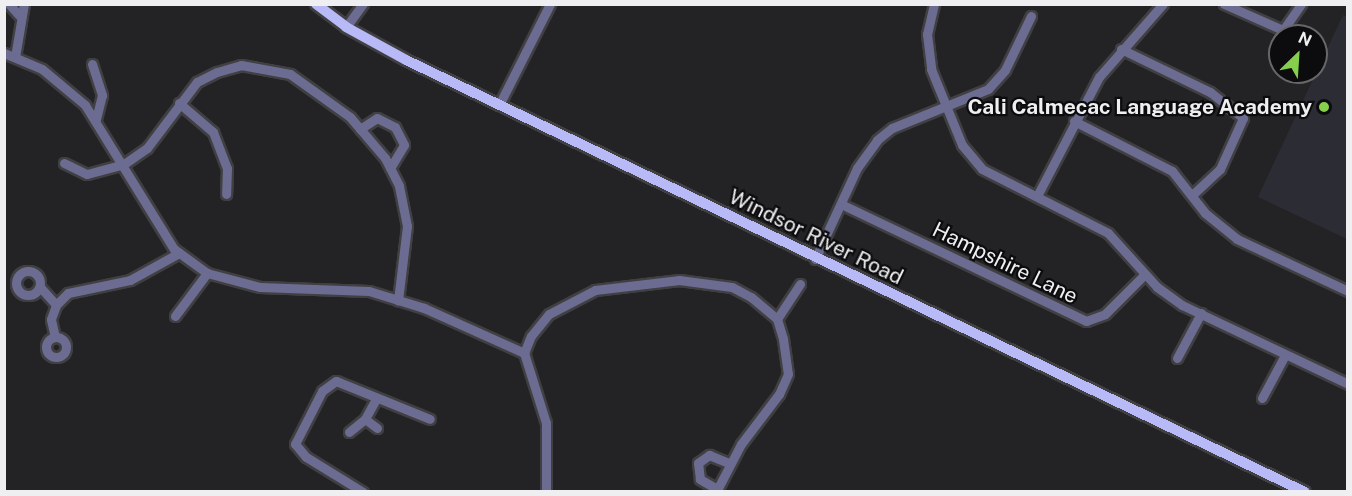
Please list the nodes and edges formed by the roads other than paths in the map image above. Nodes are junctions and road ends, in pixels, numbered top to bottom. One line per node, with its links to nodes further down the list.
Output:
1 (9, 4): 10 (street)
2 (24, 4): 10 (street)
3 (316, 4): 12 (main road, Windsor River Road)
4 (363, 4): 12 (street)
5 (550, 4): 18 (street)
6 (934, 4): 19 (street)
7 (1163, 4): 13 (street)
8 (1224, 4): 9 (street)
9 (1301, 4)
10 (19, 15): 15 (street)
11 (1031, 16): 19 (street)
12 (346, 27): 18 (main road, Windsor River Road)
13 (1121, 49): 21 (street); 26 (street)
14 (4, 53): 15 (street)
15 (15, 57): 20 (street)
16 (92, 64): 20 (street)
17 (179, 103): 22 (street); 24 (street); 27 (street)
18 (499, 105): 31 (main road, Windsor River Road)
19 (945, 107): 28 (street); 29 (street)
20 (96, 119): 24 (street)
21 (1074, 122): 26 (street); 28 (street)
22 (360, 129): 25 (street); 25 (street)
23 (64, 163): 24 (street)
24 (124, 164): 30 (street)
25 (390, 168): 37 (street)
26 (1194, 193): 36 (street)
27 (226, 194)
28 (1037, 196): 33 (street)
29 (841, 204): 31 (street); 33 (street, Hampshire Lane)
30 (179, 253): 32 (street); 38 (street)
31 (815, 259): 57 (main road, Windsor River Road)
32 (207, 273): 37 (street); 40 (street)
33 (1144, 275): 39 (street)
34 (800, 284): 41 (street)
35 (40, 287): 38 (street)
36 (1347, 291)
37 (398, 300): 43 (street)
38 (56, 305): 42 (street)
39 (1201, 313): 44 (street); 45 (street)
40 (175, 316)
41 (777, 319): 43 (street); 53 (street)
42 (55, 337)
43 (524, 353): 56 (street)
44 (1285, 355): 46 (street); 47 (street)
45 (1176, 358)
46 (1347, 384)
47 (1262, 398)
48 (376, 399): 49 (street); 50 (street); 55 (street)
49 (365, 419): 51 (street); 52 (street)
50 (430, 419)
51 (377, 428)
52 (349, 432)
53 (729, 463): 54 (street); 54 (street)
54 (716, 490)
55 (363, 492)
56 (546, 492)
57 (1305, 492)

